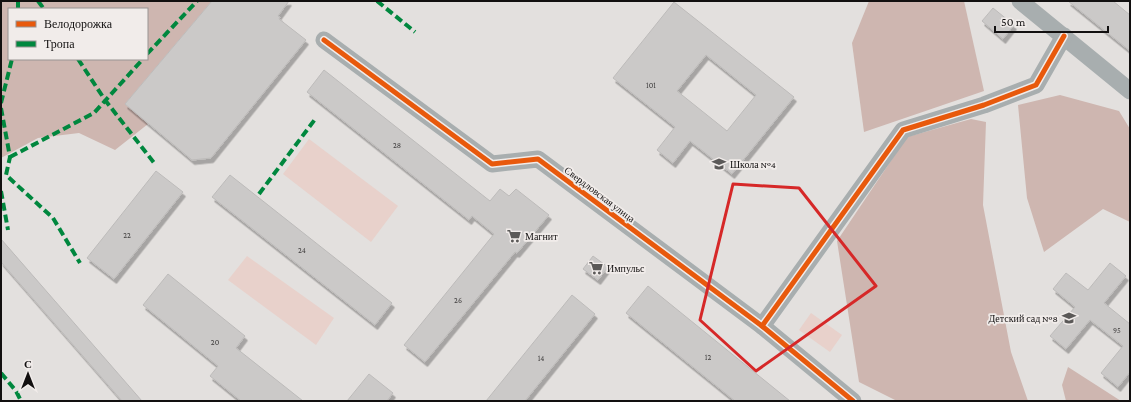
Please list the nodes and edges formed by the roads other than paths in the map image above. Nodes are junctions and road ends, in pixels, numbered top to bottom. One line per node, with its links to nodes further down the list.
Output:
1 (1020, 1): 2 (street)
2 (1064, 36): 4 (street); 5 (street)
3 (324, 40): 5 (street, Свердловская улица)
4 (1130, 91)
5 (762, 326): 6 (street, Свердловская улица)
6 (853, 401)

